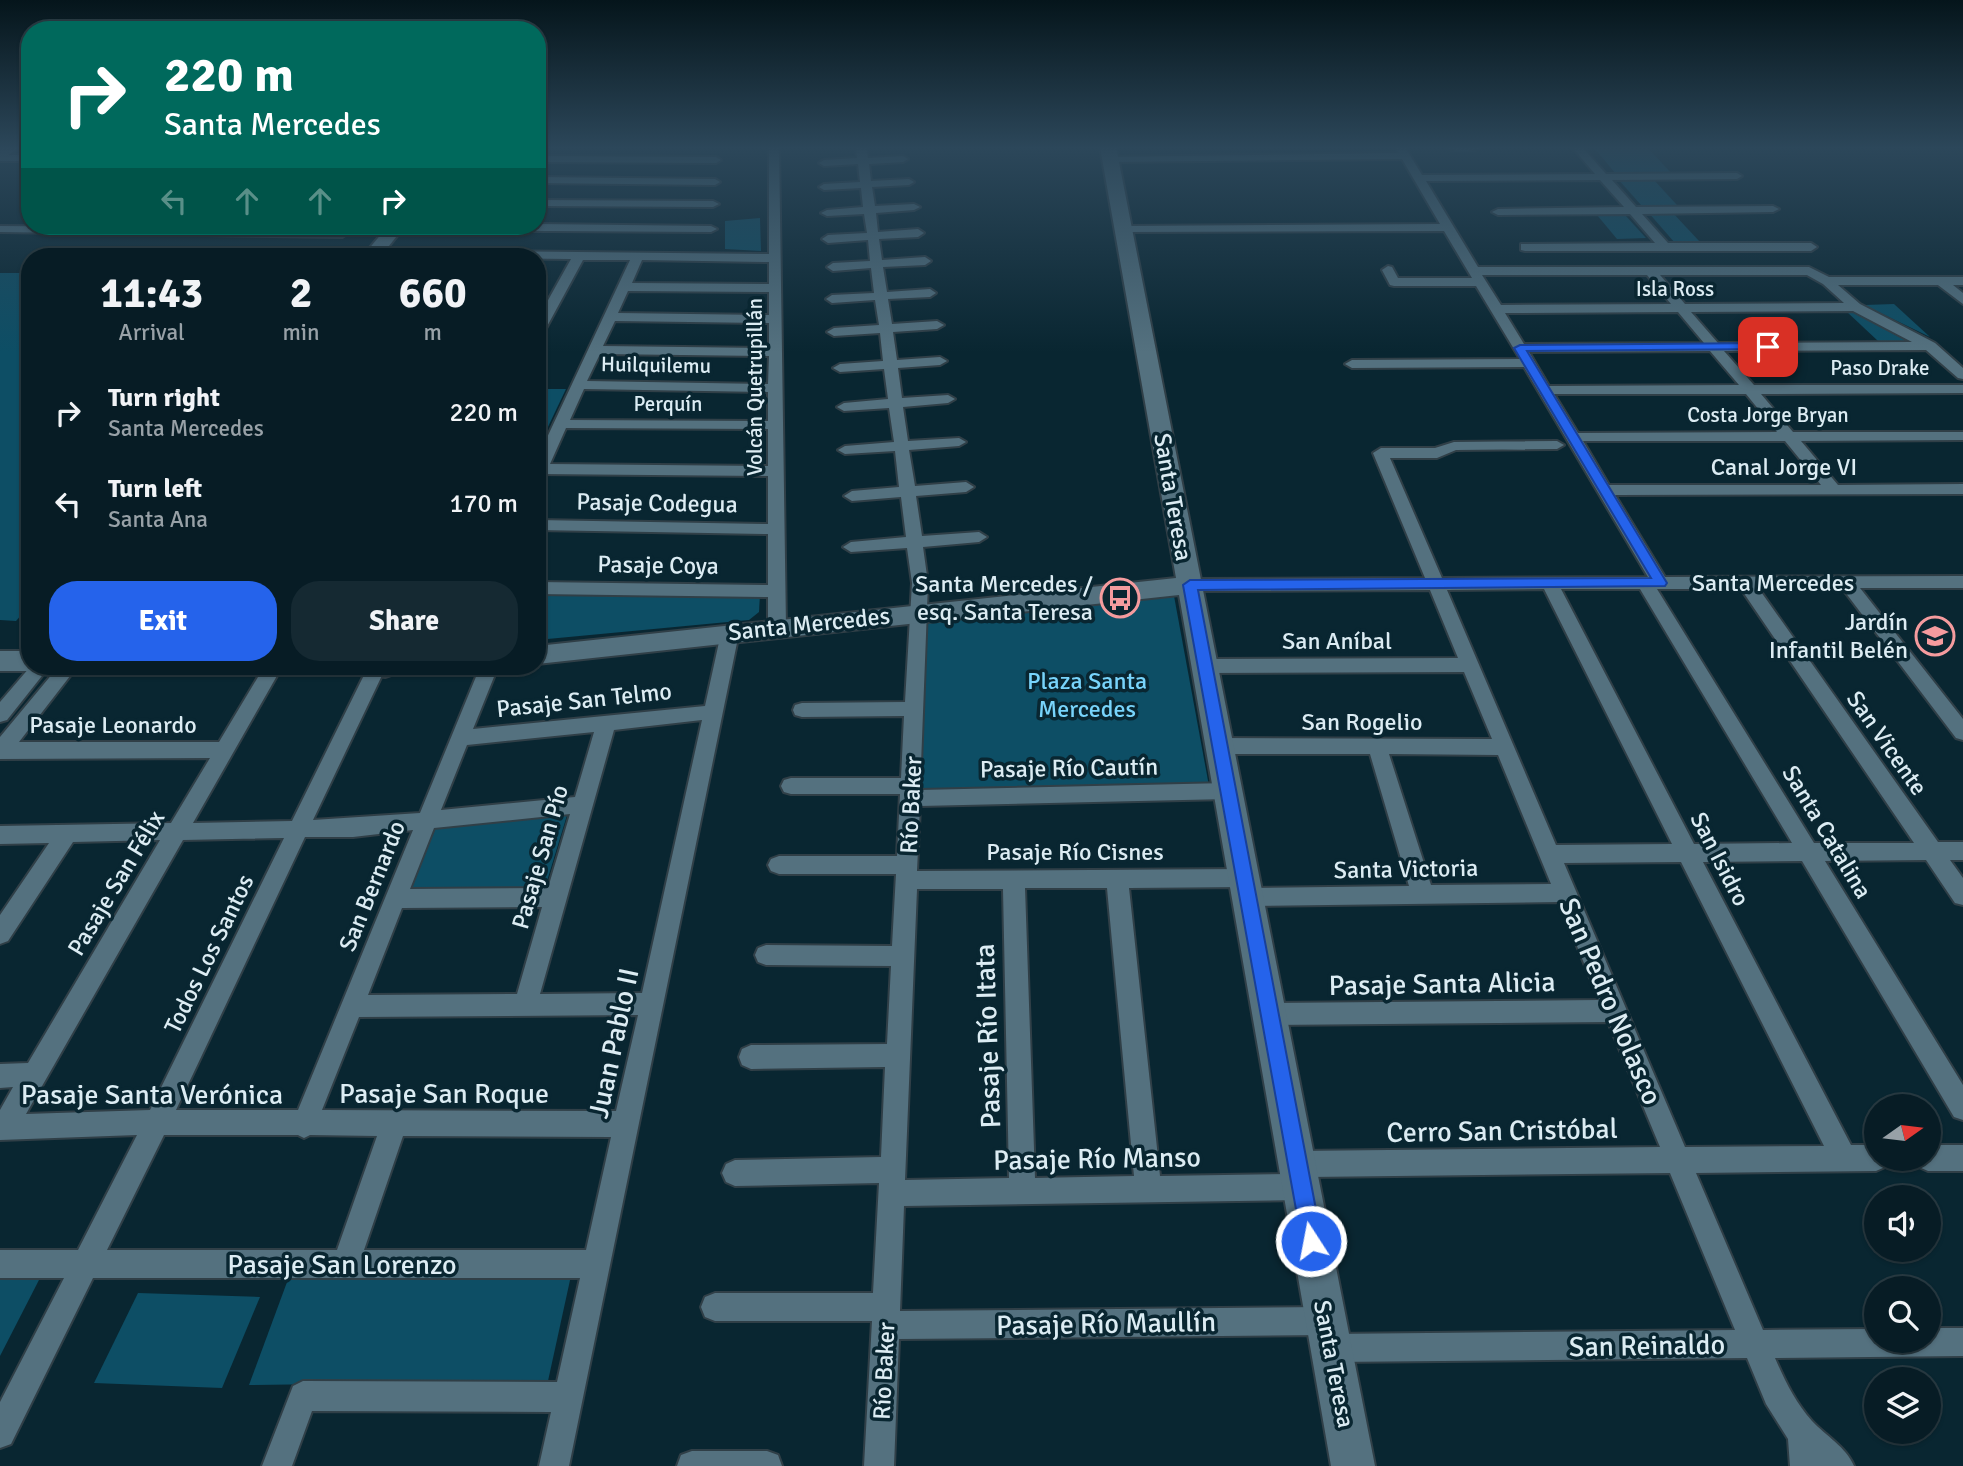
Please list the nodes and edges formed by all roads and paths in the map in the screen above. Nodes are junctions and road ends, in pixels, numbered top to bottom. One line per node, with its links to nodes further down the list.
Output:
1 (712, 215): 16 (street)
2 (775, 215): 24 (street, Volcán Quetrupillán)
3 (871, 215): 14 (street, Río Baker)
4 (1121, 215): 10 (street, Santa Teresa)
5 (1441, 215): 7 (street, Santa Catalina)
6 (1638, 215): 18 (street)
7 (1448, 227): 10 (street); 30 (street, Santa Catalina)
8 (0, 229): 9 (street)
9 (21, 229)
10 (1124, 229): 98 (street, Santa Teresa)
11 (546, 232): 16 (street)
12 (918, 233): 14 (street)
13 (398, 235): 20 (street)
14 (873, 236): 15 (street); 26 (street, Río Baker)
15 (828, 239)
16 (710, 244): 23 (street); 24 (street)
17 (1525, 247): 18 (street)
18 (1665, 247): 19 (street)
19 (1811, 247)
20 (382, 248)
21 (546, 256): 22 (street)
22 (579, 256): 23 (street); 43 (street)
23 (638, 256): 34 (street)
24 (775, 258): 35 (street, Volcán Quetrupillán)
25 (925, 261): 26 (street)
26 (877, 264): 27 (street); 37 (street, Río Baker)
27 (833, 267)
28 (1388, 270): 30 (street)
29 (1651, 272): 30 (street); 31 (street); 41 (street)
30 (1477, 277): 42 (street, Santa Catalina)
31 (1827, 281): 32 (street); 40 (street)
32 (1941, 281): 33 (street); 39 (street)
33 (1963, 281)
34 (624, 287): 35 (street); 44 (street)
35 (775, 288): 45 (street, Volcán Quetrupillán)
36 (930, 293): 37 (street)
37 (882, 296): 38 (street); 47 (street, Río Baker)
38 (832, 299)
39 (1963, 300)
40 (1855, 307): 41 (street, Isla Ross); 51 (street)
41 (1682, 308): 42 (street, Isla Ross); 49 (street)
42 (1497, 309): 50 (street, Santa Catalina)
43 (546, 316)
44 (610, 317): 45 (street); 52 (street)
45 (775, 319): 54 (street, Volcán Quetrupillán)
46 (937, 325): 47 (street)
47 (886, 328): 48 (street); 57 (street, Río Baker)
48 (834, 332)
49 (1714, 347): 50 (street); 51 (street); 65 (street)
50 (1520, 348): 56 (street, Santa Catalina)
51 (1933, 348): 53 (street); 60 (street)
52 (595, 350): 54 (street); 61 (street)
53 (1963, 351)
54 (775, 352): 62 (street, Volcán Quetrupillán)
55 (940, 361): 57 (street)
56 (1529, 363): 58 (street); 64 (street, Santa Catalina)
57 (891, 365): 59 (street); 67 (street, Río Baker)
58 (1352, 365)
59 (840, 368)
60 (1963, 375)
61 (579, 385): 62 (street, Huilquilemu); 69 (street)
62 (776, 388): 70 (street, Volcán Quetrupillán)
63 (1963, 389): 65 (street, Paso Drake)
64 (1545, 390): 65 (street, Paso Drake); 71 (street, Santa Catalina)
65 (1750, 390): 72 (street)
66 (948, 399): 67 (street)
67 (897, 403): 68 (street); 76 (street, Río Baker)
68 (844, 407)
69 (561, 424): 70 (street, Perquín); 78 (street)
70 (776, 425): 80 (street, Volcán Quetrupillán)
71 (1573, 436): 72 (street, Costa Jorge Bryan); 84 (street, Santa Catalina)
72 (1789, 436): 73 (street, Costa Jorge Bryan); 82 (street)
73 (1963, 436)
74 (959, 442): 76 (street)
75 (1557, 445): 97 (street, San Pedro Nolasco)
76 (903, 446): 77 (street); 85 (street, Río Baker)
77 (845, 450)
78 (546, 453)
79 (546, 469): 80 (street)
80 (776, 471): 88 (street, Volcán Quetrupillán)
81 (966, 487): 85 (street)
82 (1833, 489): 83 (street, Canal Jorge VI); 84 (street, Canal Jorge VI)
83 (1963, 489)
84 (1605, 490): 95 (street, Santa Catalina)
85 (909, 492): 86 (street); 90 (street, Río Baker)
86 (852, 496)
87 (546, 525): 88 (street, Pasaje Codegua)
88 (777, 529): 100 (street, Volcán Quetrupillán)
89 (979, 537): 90 (street)
90 (916, 542): 91 (street); 101 (street, Río Baker)
91 (851, 547)
92 (1846, 582): 93 (street, Santa Mercedes); 96 (street, Santa Mercedes); 119 (street)
93 (1963, 582)
94 (1549, 583): 95 (street, Santa Mercedes); 97 (street, Santa Mercedes); 139 (street, San Isidro)
95 (1653, 583): 96 (street, Santa Mercedes); 137 (street, Santa Catalina)
96 (1746, 583): 135 (street, San Vicente)
97 (1435, 584): 98 (street, Santa Mercedes); 107 (street, San Pedro Nolasco)
98 (1190, 585): 101 (street, Santa Mercedes); 108 (street, Santa Teresa)
99 (546, 588): 100 (street, Pasaje Coya)
100 (777, 591): 102 (street, Volcán Quetrupillán)
101 (920, 612): 102 (street, Santa Mercedes); 114 (street, Río Baker)
102 (777, 628): 103 (street, Santa Mercedes)
103 (730, 633): 104 (street, Santa Mercedes); 116 (street, Juan Pablo II)
104 (546, 653)
105 (0, 661): 106 (street)
106 (21, 662)
107 (1469, 665): 108 (street, San Aníbal); 123 (street, San Pedro Nolasco)
108 (1205, 666): 121 (street, Santa Teresa)
109 (33, 675): 117 (street)
110 (62, 675): 124 (street)
111 (268, 675): 125 (street, Pasaje San Félix)
112 (373, 675): 131 (street, Todos Los Santos)
113 (486, 675): 120 (street, San Bernardo)
114 (915, 709): 115 (street); 128 (street, Río Baker)
115 (802, 710)
116 (714, 712): 118 (street, Pasaje San Telmo); 153 (street, Juan Pablo II)
117 (0, 715)
118 (606, 723): 120 (street, Pasaje San Telmo); 129 (street, Pasaje San Pío)
119 (1963, 733)
120 (460, 738): 130 (street, San Bernardo)
121 (1219, 746): 122 (street, San Rogelio); 127 (street, Santa Teresa)
122 (1377, 746): 123 (street, San Rogelio); 146 (street)
123 (1504, 747): 138 (street, San Pedro Nolasco)
124 (1, 750): 125 (street, Pasaje Leonardo)
125 (225, 750): 132 (street, Pasaje San Félix)
126 (791, 786): 128 (street, Pasaje Río Cautín)
127 (1228, 791): 128 (street, Pasaje Río Cautín); 144 (street, Santa Teresa)
128 (912, 792): 141 (street, Río Baker)
129 (583, 804): 130 (street); 148 (street, Pasaje San Pío)
130 (426, 822): 131 (street); 149 (street, San Bernardo)
131 (299, 830): 132 (street); 163 (street, Todos Los Santos)
132 (176, 834): 134 (street); 160 (street, Pasaje San Félix)
133 (0, 835): 134 (street)
134 (66, 835): 150 (street)
135 (1932, 851): 136 (street); 137 (street); 147 (street, San Vicente)
136 (1963, 851)
137 (1808, 852): 139 (street); 162 (street, Santa Catalina)
138 (1549, 853): 139 (street); 145 (street, San Pedro Nolasco)
139 (1687, 853): 171 (street, San Isidro)
140 (779, 865): 141 (street, Pasaje Río Cisnes)
141 (908, 872): 143 (street, Pasaje Río Cisnes); 152 (street, Río Baker)
142 (1117, 878): 143 (street, Pasaje Río Cisnes); 144 (street, Pasaje Río Cisnes); 176 (street)
143 (1014, 879): 177 (street, Pasaje Río Itata)
144 (1246, 887): 146 (street, Santa Victoria); 157 (street, Santa Teresa)
145 (1565, 893): 146 (street, Santa Victoria); 156 (street, San Pedro Nolasco)
146 (1423, 895)
147 (1963, 896)
148 (556, 897): 149 (street); 154 (street, Pasaje San Pío)
149 (396, 899): 155 (street, San Bernardo)
150 (1, 930)
151 (766, 955): 152 (street)
152 (904, 956): 158 (street, Río Baker)
153 (652, 1004): 154 (street); 165 (street, Juan Pablo II)
154 (525, 1005): 155 (street)
155 (352, 1006): 166 (street, San Bernardo)
156 (1615, 1011): 157 (street, Pasaje Santa Alicia); 172 (street, San Pedro Nolasco)
157 (1269, 1014): 174 (street, Santa Teresa)
158 (899, 1055): 159 (street); 175 (street, Río Baker)
159 (751, 1057)
160 (33, 1075): 161 (street); 167 (street, Pasaje San Félix)
161 (0, 1076)
162 (1963, 1108)
163 (157, 1122): 166 (street, Pasaje Santa Verónica); 167 (street, Pasaje Santa Verónica); 178 (street, Todos Los Santos)
164 (394, 1124): 165 (street, Pasaje San Roque); 166 (street, Pasaje San Roque); 181 (street)
165 (626, 1124): 180 (street, Juan Pablo II)
166 (304, 1125)
167 (2, 1127)
168 (1864, 1158): 171 (street, Cerro San Cristóbal)
169 (1941, 1158): 170 (street)
170 (1963, 1158)
171 (1844, 1159): 172 (street, Cerro San Cristóbal)
172 (1678, 1160): 174 (street, Cerro San Cristóbal); 186 (street, San Pedro Nolasco)
173 (735, 1173): 175 (street, Pasaje Río Manso)
174 (1299, 1175): 176 (street, Pasaje Río Manso); 184 (street, Santa Teresa)
175 (893, 1181): 177 (street, Pasaje Río Manso); 183 (street, Río Baker)
176 (1148, 1189): 177 (street, Pasaje Río Manso)
177 (1022, 1191)
178 (86, 1263): 179 (street, Pasaje San Lorenzo); 181 (street, Pasaje San Lorenzo); 187 (street, Todos Los Santos)
179 (0, 1264)
180 (597, 1264): 181 (street, Pasaje San Lorenzo); 188 (street, Juan Pablo II)
181 (345, 1265)
182 (715, 1307): 183 (street, Pasaje Río Maullín)
183 (887, 1316): 184 (street, Pasaje Río Maullín); 195 (street, Río Baker)
184 (1329, 1334): 186 (street, San Reinaldo); 196 (street, Santa Teresa)
185 (1963, 1342): 186 (street, San Reinaldo)
186 (1755, 1344): 190 (street, San Pedro Nolasco)
187 (11, 1390): 189 (street, Todos Los Santos)
188 (569, 1397): 191 (street); 192 (street, Juan Pablo II)
189 (0, 1433)
190 (1803, 1435): 197 (street); 198 (street, San Pedro Nolasco)
191 (277, 1466)
192 (554, 1466)
193 (692, 1466): 194 (street)
194 (767, 1466)
195 (879, 1466)
196 (1353, 1466)
197 (1805, 1466)
198 (1839, 1466)

